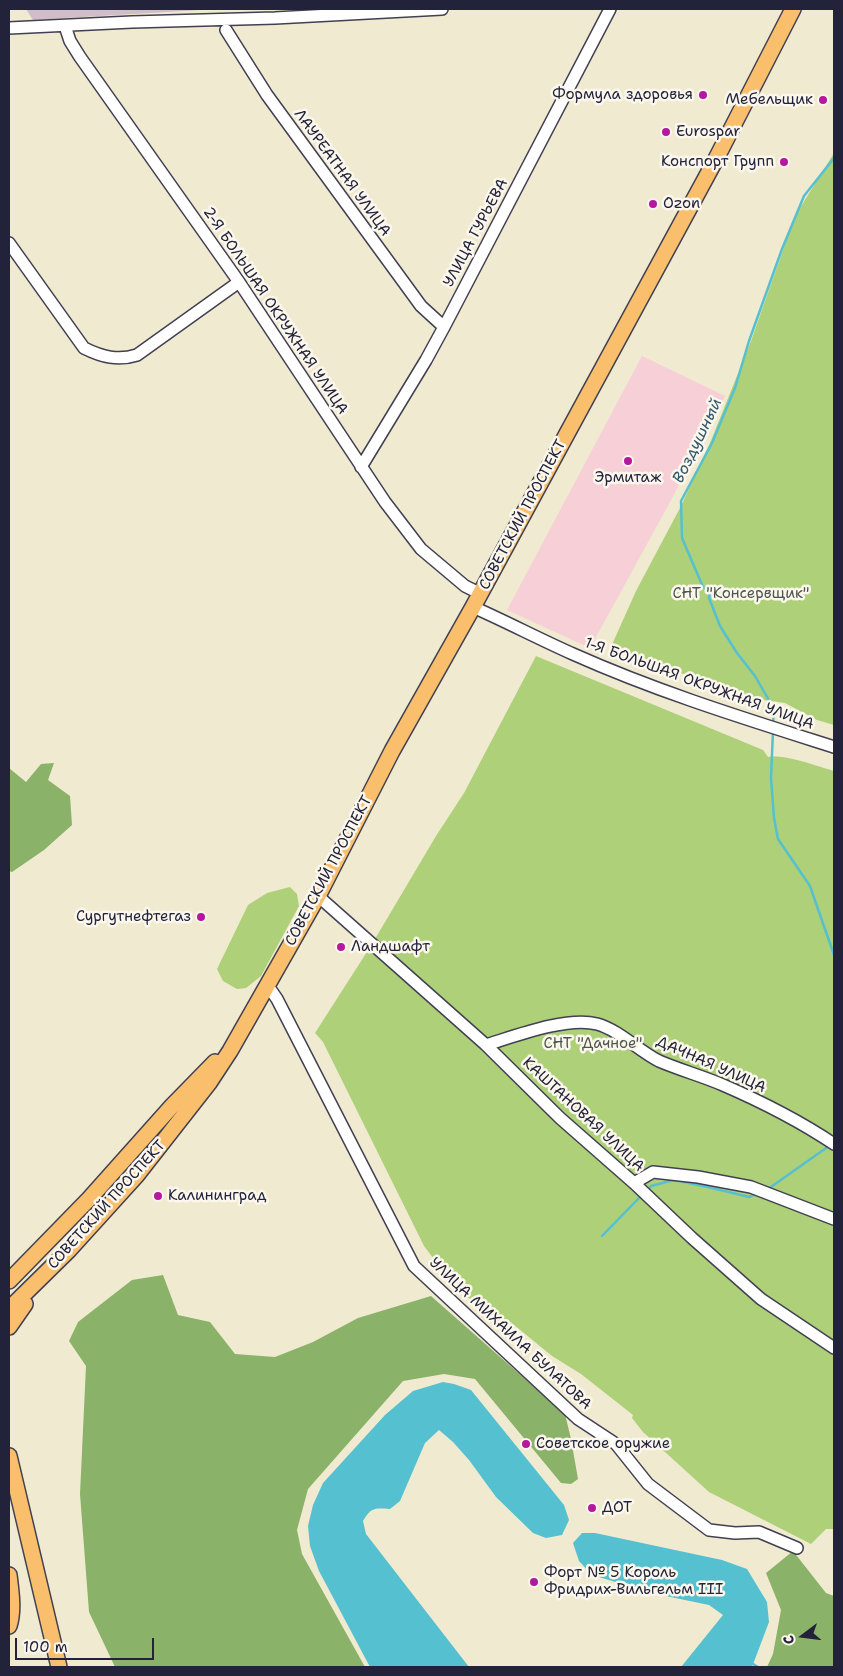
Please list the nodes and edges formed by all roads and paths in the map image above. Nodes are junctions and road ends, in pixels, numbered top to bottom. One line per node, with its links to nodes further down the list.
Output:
1 (442, 9): 4 (street)
2 (610, 9): 9 (street, УЛИЦА ГУРЬЕВА)
3 (793, 9): 11 (main road, СОВЕТСКИЙ ПРОСПЕКТ)
4 (65, 26): 5 (street); 8 (street, 2-Я БОЛЬШАЯ ОКРУЖНАЯ УЛИЦА)
5 (9, 28)
6 (226, 30): 9 (street, ЛАУРЕАТНАЯ УЛИЦА)
7 (9, 243): 8 (street)
8 (239, 282): 10 (street, 2-Я БОЛЬШАЯ ОКРУЖНАЯ УЛИЦА)
9 (444, 327): 10 (street, УЛИЦА ГУРЬЕВА)
10 (361, 467): 11 (street, 2-Я БОЛЬШАЯ ОКРУЖНАЯ УЛИЦА)
11 (477, 600): 12 (street, 1-Я БОЛЬШАЯ ОКРУЖНАЯ УЛИЦА); 13 (main road, СОВЕТСКИЙ ПРОСПЕКТ)
12 (834, 747)
13 (318, 896): 14 (main road, СОВЕТСКИЙ ПРОСПЕКТ); 16 (street, КАШТАНОВАЯ УЛИЦА)
14 (268, 986): 15 (main road, СОВЕТСКИЙ ПРОСПЕКТ); 26 (street, УЛИЦА МИХАИЛА БУЛАТОВА)
15 (248, 1020): 20 (main road, СОВЕТСКИЙ ПРОСПЕКТ); 21 (main road, СОВЕТСКИЙ ПРОСПЕКТ)
16 (486, 1045): 17 (street, ДАЧНАЯ УЛИЦА); 18 (street, КАШТАНОВАЯ УЛИЦА)
17 (834, 1144)
18 (634, 1183): 19 (street); 24 (street, КАШТАНОВАЯ УЛИЦА)
19 (834, 1219)
20 (69, 1250): 22 (main road, СОВЕТСКИЙ ПРОСПЕКТ); 23 (main road)
21 (10, 1279)
22 (9, 1309)
23 (9, 1327)
24 (834, 1348)
25 (9, 1456): 29 (main road)
26 (798, 1548)
27 (9, 1575): 28 (main road)
28 (9, 1626)
29 (59, 1667)

